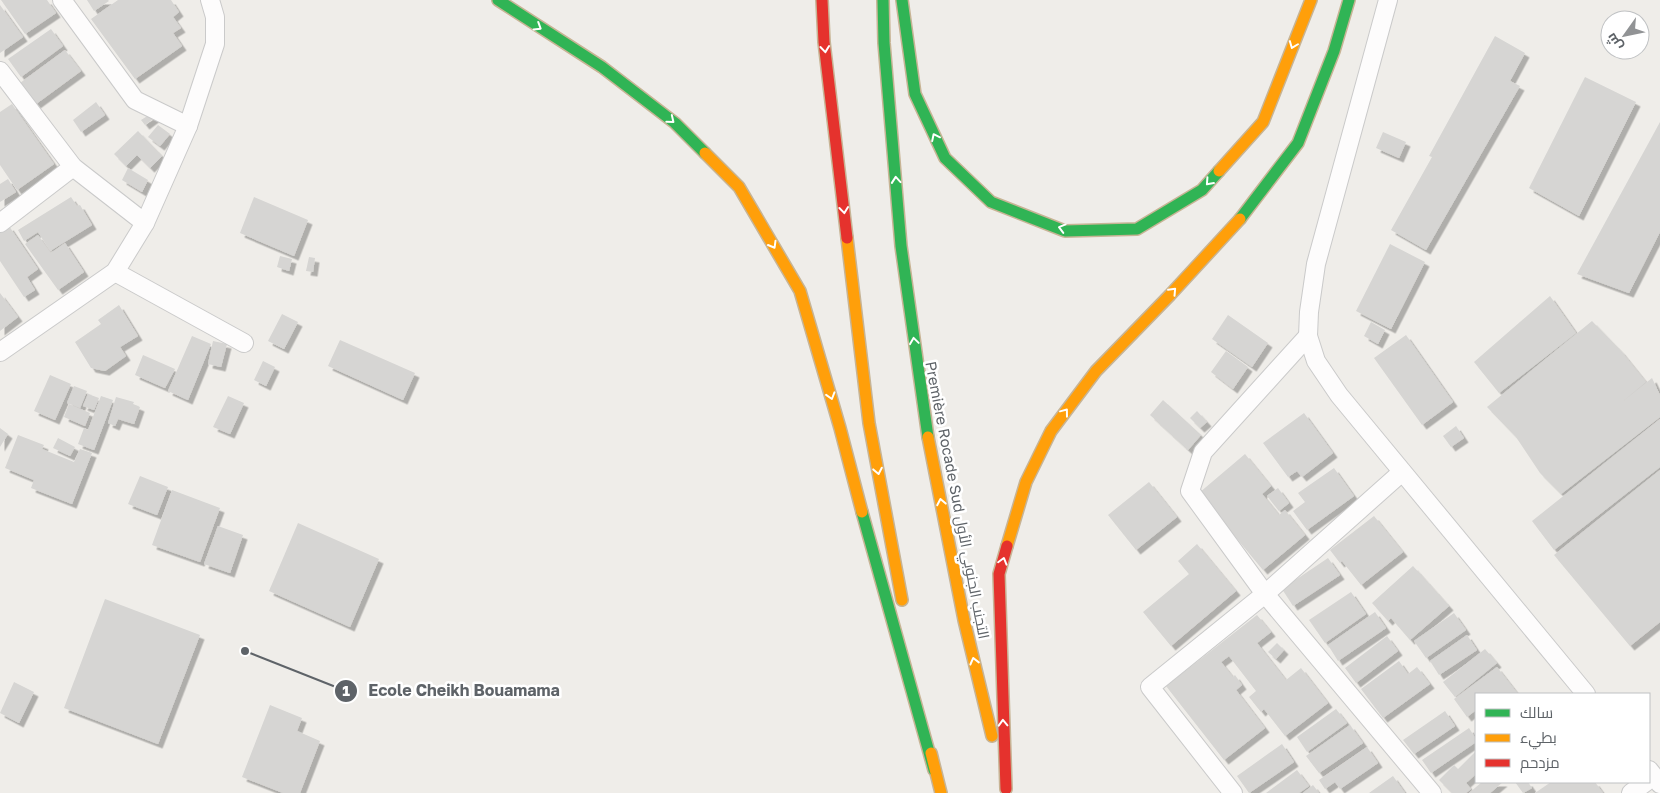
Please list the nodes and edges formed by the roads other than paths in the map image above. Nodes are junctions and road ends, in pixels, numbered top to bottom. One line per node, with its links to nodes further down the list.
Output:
1 (62, 0): 11 (street)
2 (210, 0): 11 (street)
3 (498, 0): 24 (highway, one-way to 24)
4 (822, 0): 21 (highway, one-way to 21)
5 (883, 0): 26 (highway, Première Rocade Sud التجنب الجنوبي الأول, one-way to 5)
6 (902, 0): 7 (highway, one-way to 6)
7 (1311, 0)
8 (1349, 0): 26 (highway, one-way to 8)
9 (1388, 0): 16 (street)
10 (0, 71): 12 (street)
11 (188, 126): 14 (street)
12 (73, 167): 13 (street); 14 (street)
13 (0, 224)
14 (145, 224): 15 (street)
15 (115, 272): 17 (street); 18 (street)
16 (1308, 336): 19 (street); 20 (street)
17 (244, 343)
18 (0, 352)
19 (1402, 472): 20 (street); 23 (street)
20 (1266, 594): 28 (street); 29 (street)
21 (905, 616)
22 (911, 644): 24 (highway)
23 (1585, 693)
24 (934, 770): 27 (highway)
25 (1644, 783): 30 (street)
26 (1006, 791)
27 (940, 793)
28 (1233, 793)
29 (1432, 793)
30 (1631, 793)

